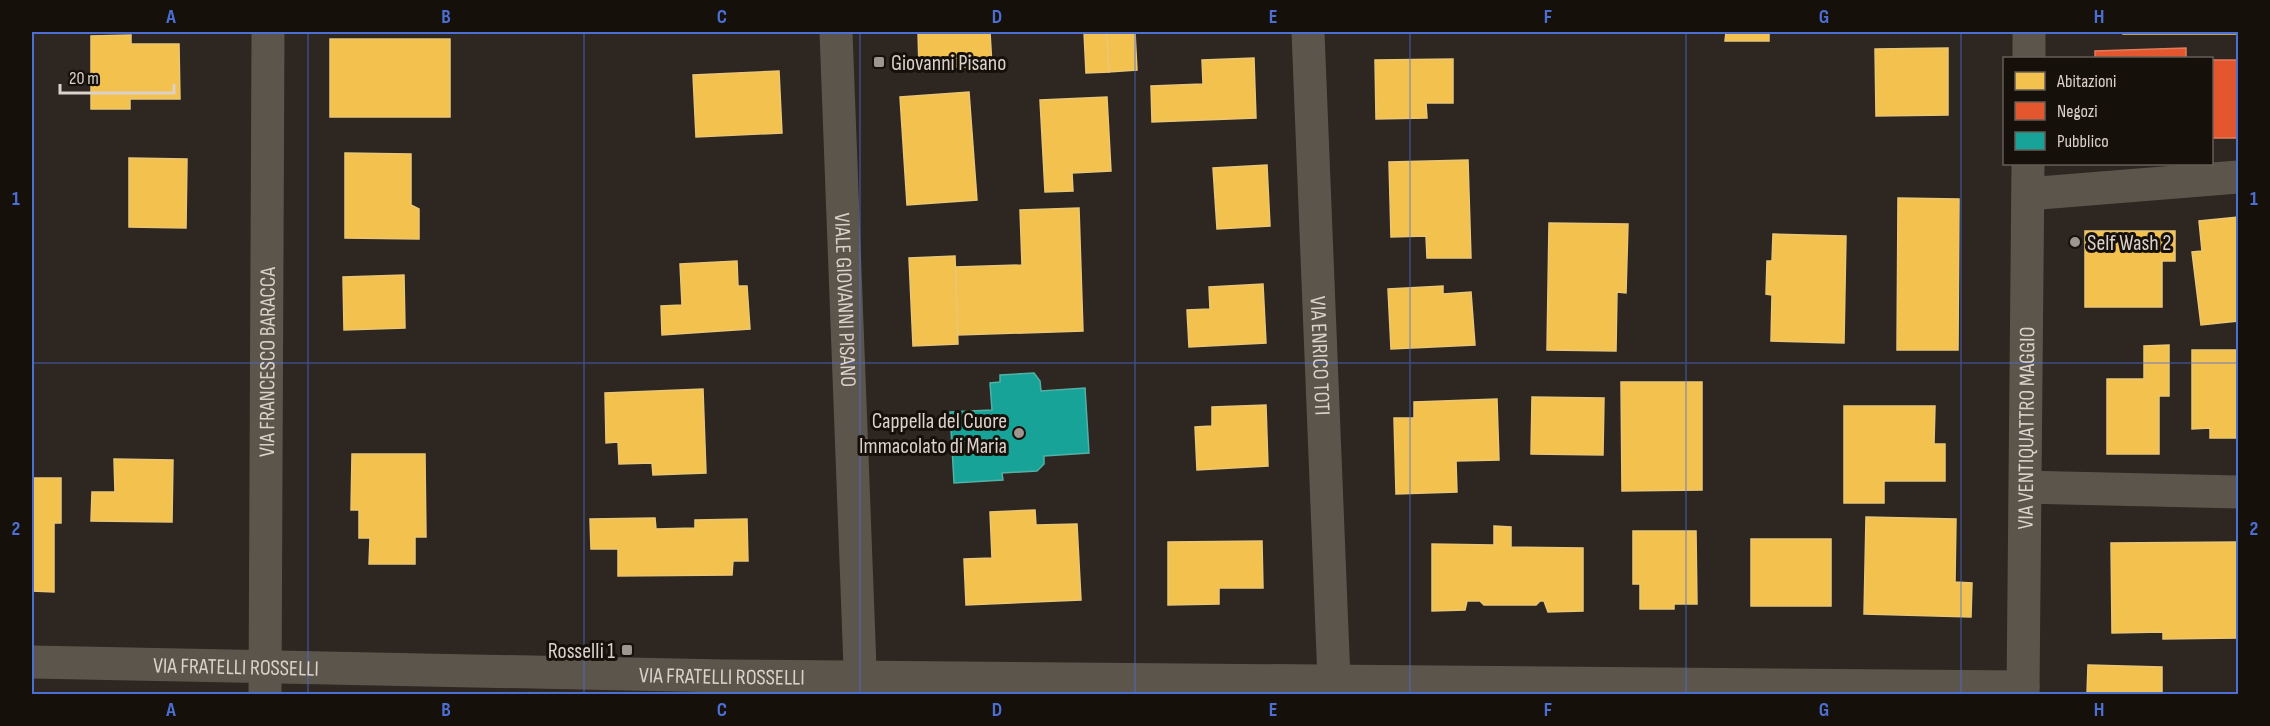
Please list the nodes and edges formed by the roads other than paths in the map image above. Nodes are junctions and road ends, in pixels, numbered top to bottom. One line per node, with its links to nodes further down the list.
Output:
1 (268, 32): 11 (street, VIA FRANCESCO BARACCA)
2 (836, 32): 14 (street, VIALE GIOVANNI PISANO)
3 (1308, 32): 12 (street, VIA ENRICO TOTI)
4 (2029, 32): 5 (street)
5 (2029, 57)
6 (2238, 177): 7 (street)
7 (2028, 179): 8 (street, VIA VENTIQUATTRO MAGGIO)
8 (2026, 488): 9 (street); 17 (street, VIA VENTIQUATTRO MAGGIO)
9 (2238, 492)
10 (32, 662): 11 (street, VIA FRATELLI ROSSELLI)
11 (265, 680): 13 (street, VIA FRATELLI ROSSELLI)
12 (1334, 680): 15 (street, VIA FRATELLI ROSSELLI); 16 (street, VIA FRATELLI ROSSELLI)
13 (726, 685): 14 (street, VIA FRATELLI ROSSELLI)
14 (861, 685): 15 (street, VIA FRATELLI ROSSELLI)
15 (984, 686)
16 (1543, 689): 17 (street, VIA FRATELLI ROSSELLI)
17 (2023, 691)

